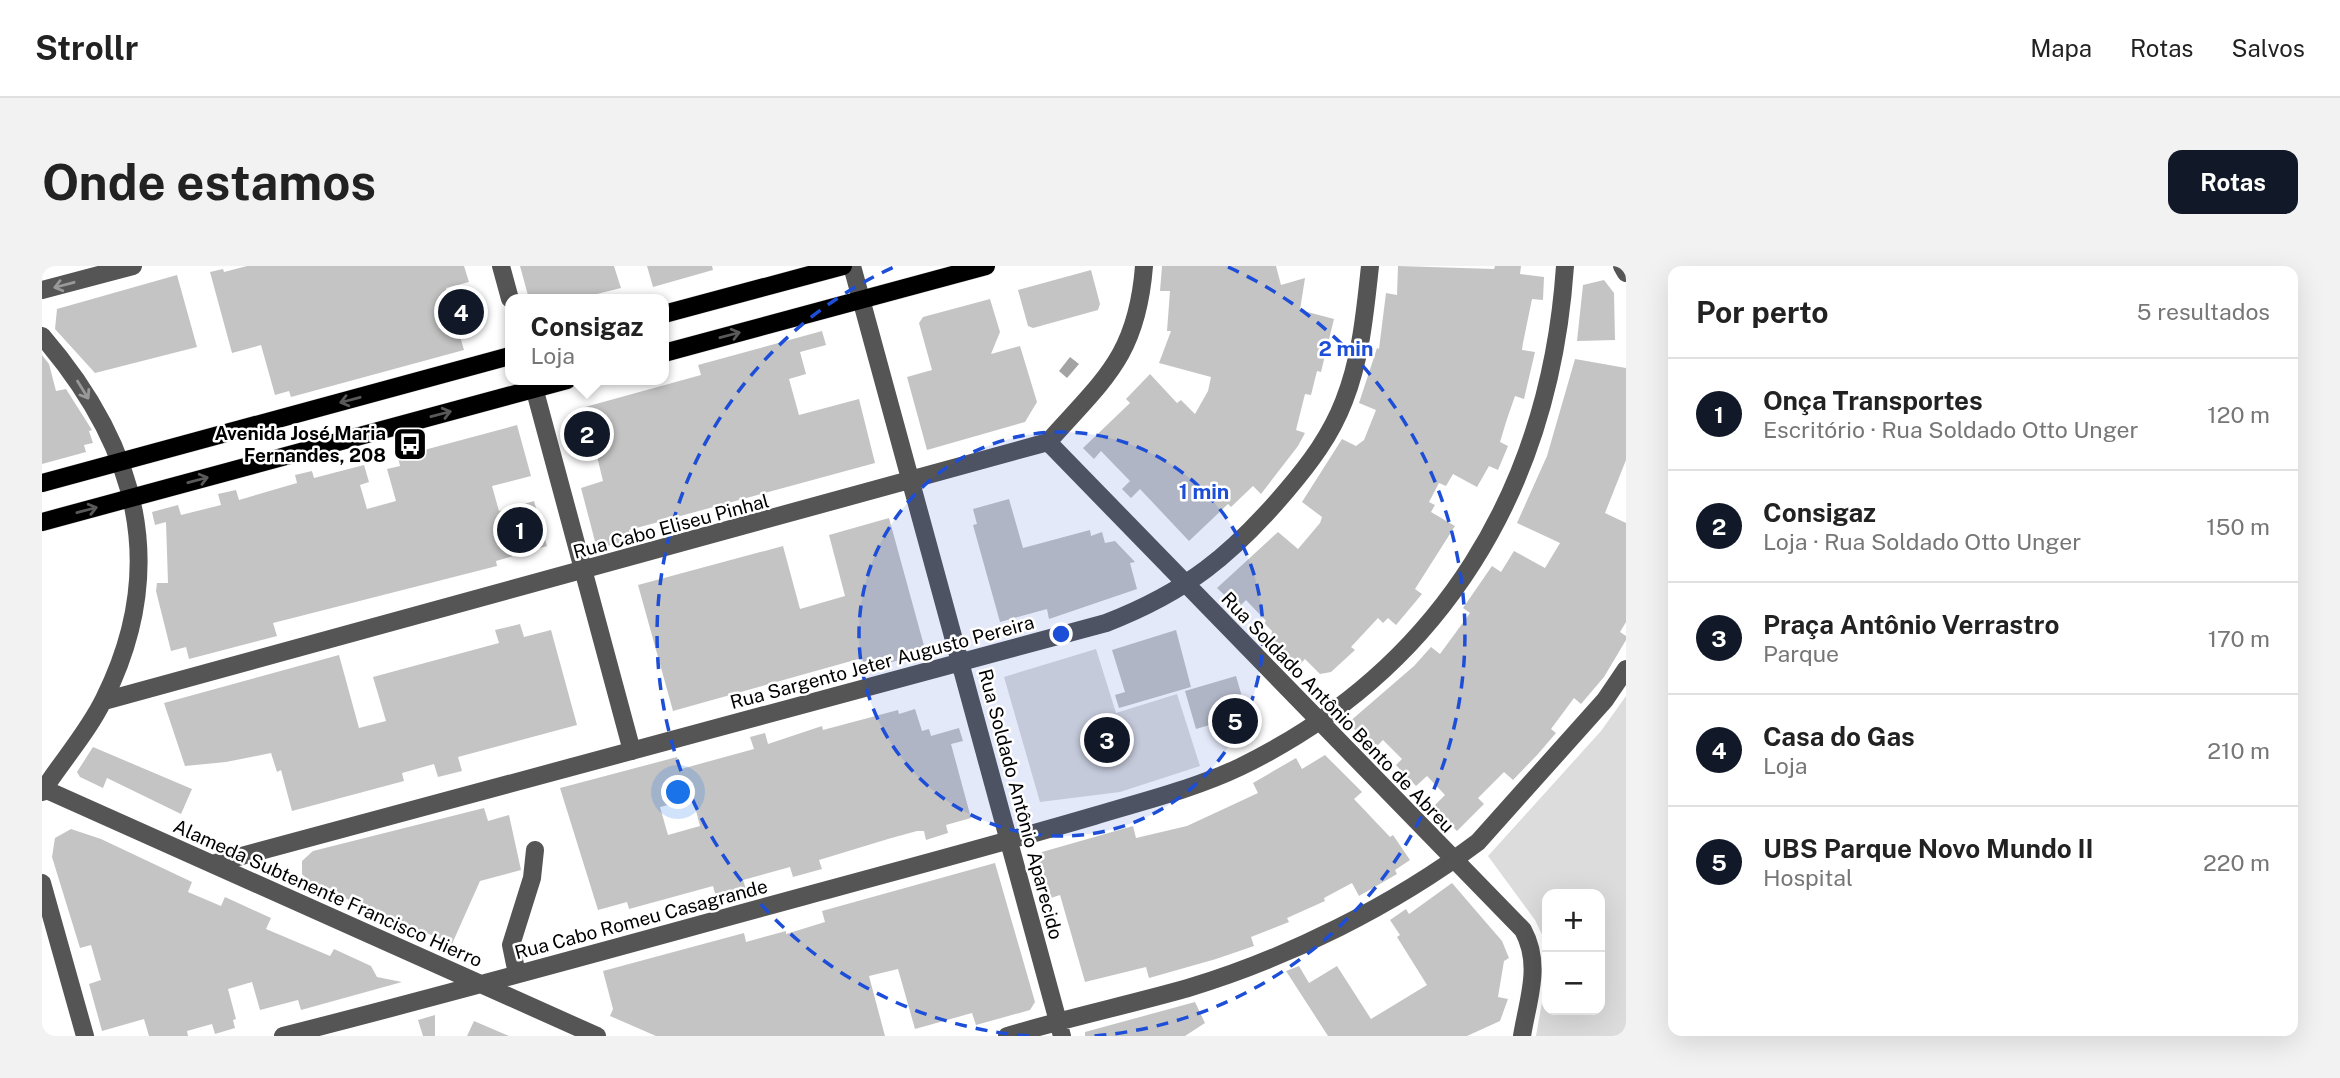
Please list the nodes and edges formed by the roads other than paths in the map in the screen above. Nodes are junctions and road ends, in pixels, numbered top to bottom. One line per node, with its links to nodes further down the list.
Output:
1 (133, 266): 11 (street, one-way to 11)
2 (501, 266): 12 (street)
3 (844, 266): 14 (main road)
4 (852, 266): 13 (street, Rua Soldado Antônio Aparecido)
5 (986, 266): 13 (main road)
6 (1144, 266): 20 (street)
7 (1370, 266): 27 (street, Rua Sargento Jeter Augusto Pereira)
8 (1565, 266): 31 (street, Rua Cabo Romeu Casagrande)
9 (1622, 266): 10 (street)
10 (1626, 273)
11 (42, 290)
12 (509, 294)
13 (861, 300): 16 (main road, one-way to 13); 22 (street, Rua Soldado Antônio Aparecido)
14 (669, 313)
15 (42, 335): 21 (street, one-way to 21)
16 (669, 352)
17 (505, 357): 21 (main road, one-way to 21)
18 (529, 385): 24 (main road, one-way to 18)
19 (533, 385): 26 (street)
20 (1048, 442): 22 (street, Rua Cabo Eliseu Pinhal); 27 (street, Rua Soldado Antônio Bento de Abreu)
21 (121, 462): 23 (main road); 24 (street)
22 (911, 482): 26 (street, Rua Cabo Eliseu Pinhal); 28 (street, Rua Soldado Antônio Aparecido)
23 (42, 483)
24 (132, 498): 25 (main road, one-way to 24); 30 (street)
25 (42, 522)
26 (583, 571): 30 (street, Rua Cabo Eliseu Pinhal); 32 (street)
27 (1185, 585): 28 (street, Rua Sargento Jeter Augusto Pereira); 31 (street, Rua Soldado Antônio Bento de Abreu)
28 (961, 662): 32 (street, Rua Sargento Jeter Augusto Pereira); 34 (street, Rua Soldado Antônio Aparecido)
29 (1626, 668): 36 (street)
30 (104, 701): 33 (street)
31 (1319, 721): 34 (street, Rua Cabo Romeu Casagrande); 36 (street, Rua Soldado Antônio Bento de Abreu)
32 (632, 751): 37 (street, Rua Sargento Jeter Augusto Pereira)
33 (43, 790): 37 (street, Alameda Subtenente Francisco Hierro)
34 (1009, 841): 39 (street, Rua Cabo Romeu Casagrande); 41 (street, Rua Soldado Antônio Aparecido)
35 (535, 850): 39 (street)
36 (1453, 860): 41 (street); 46 (street, Rua Soldado Antônio Bento de Abreu)
37 (212, 864): 40 (street, Alameda Subtenente Francisco Hierro)
38 (42, 883): 42 (street)
39 (517, 974): 40 (street, Rua Cabo Romeu Casagrande)
40 (479, 984): 43 (street, Rua Cabo Romeu Casagrande); 44 (street, Alameda Subtenente Francisco Hierro)
41 (1060, 1028): 45 (street)
42 (85, 1036)
43 (283, 1036)
44 (597, 1036)
45 (1007, 1036)
46 (1522, 1036)

